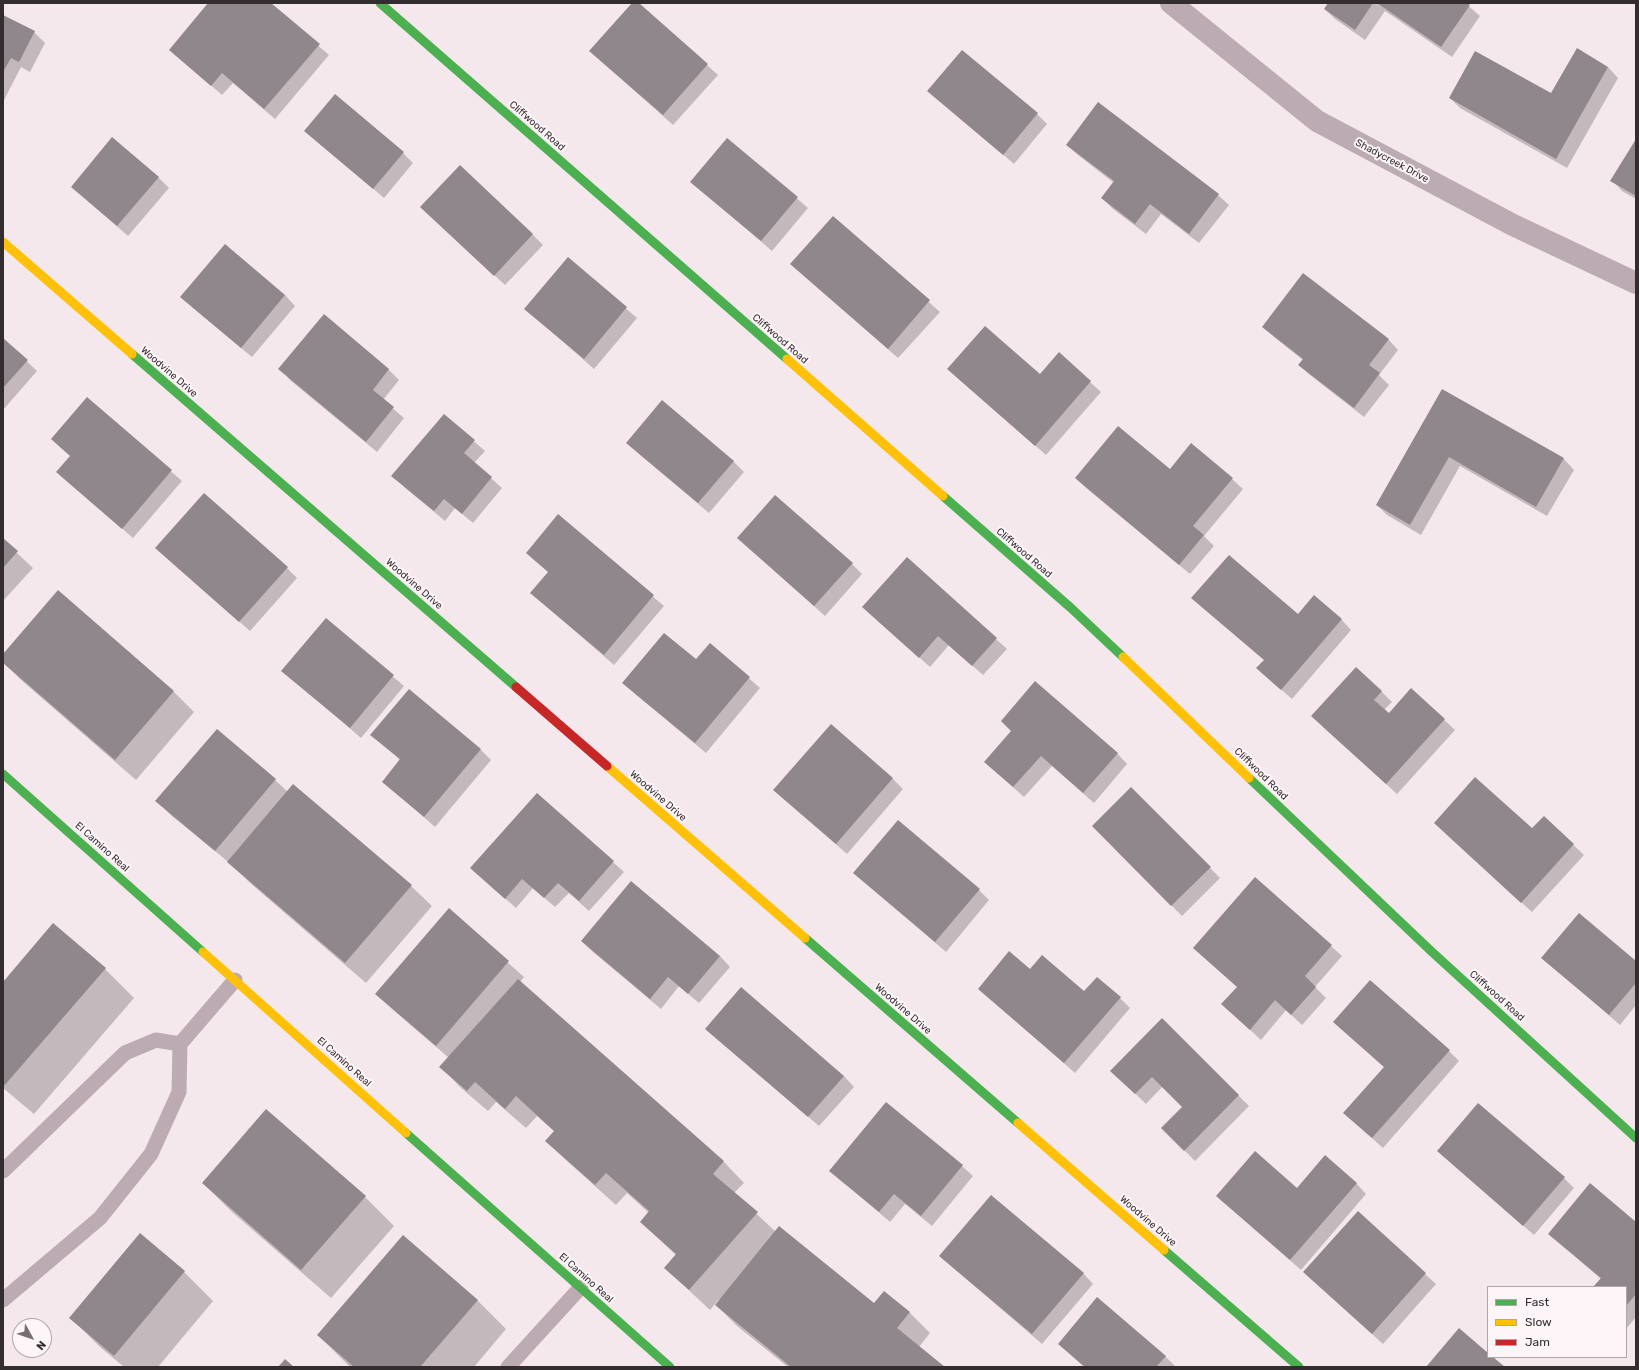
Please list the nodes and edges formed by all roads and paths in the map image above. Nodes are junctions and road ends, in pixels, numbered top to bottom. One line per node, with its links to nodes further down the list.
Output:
1 (380, 3): 8 (street, Cliffwood Road)
2 (1171, 3): 4 (street, Shadycreek Drive)
3 (3, 242): 14 (street, Woodvine Drive)
4 (1636, 283)
5 (3, 774): 6 (street, El Camino Real)
6 (235, 980): 7 (lane); 10 (street, El Camino Real)
7 (180, 1044): 9 (lane); 11 (lane)
8 (1636, 1138)
9 (3, 1171)
10 (581, 1287): 12 (lane); 13 (street, El Camino Real)
11 (3, 1300)
12 (508, 1367)
13 (670, 1367)
14 (1299, 1367)

